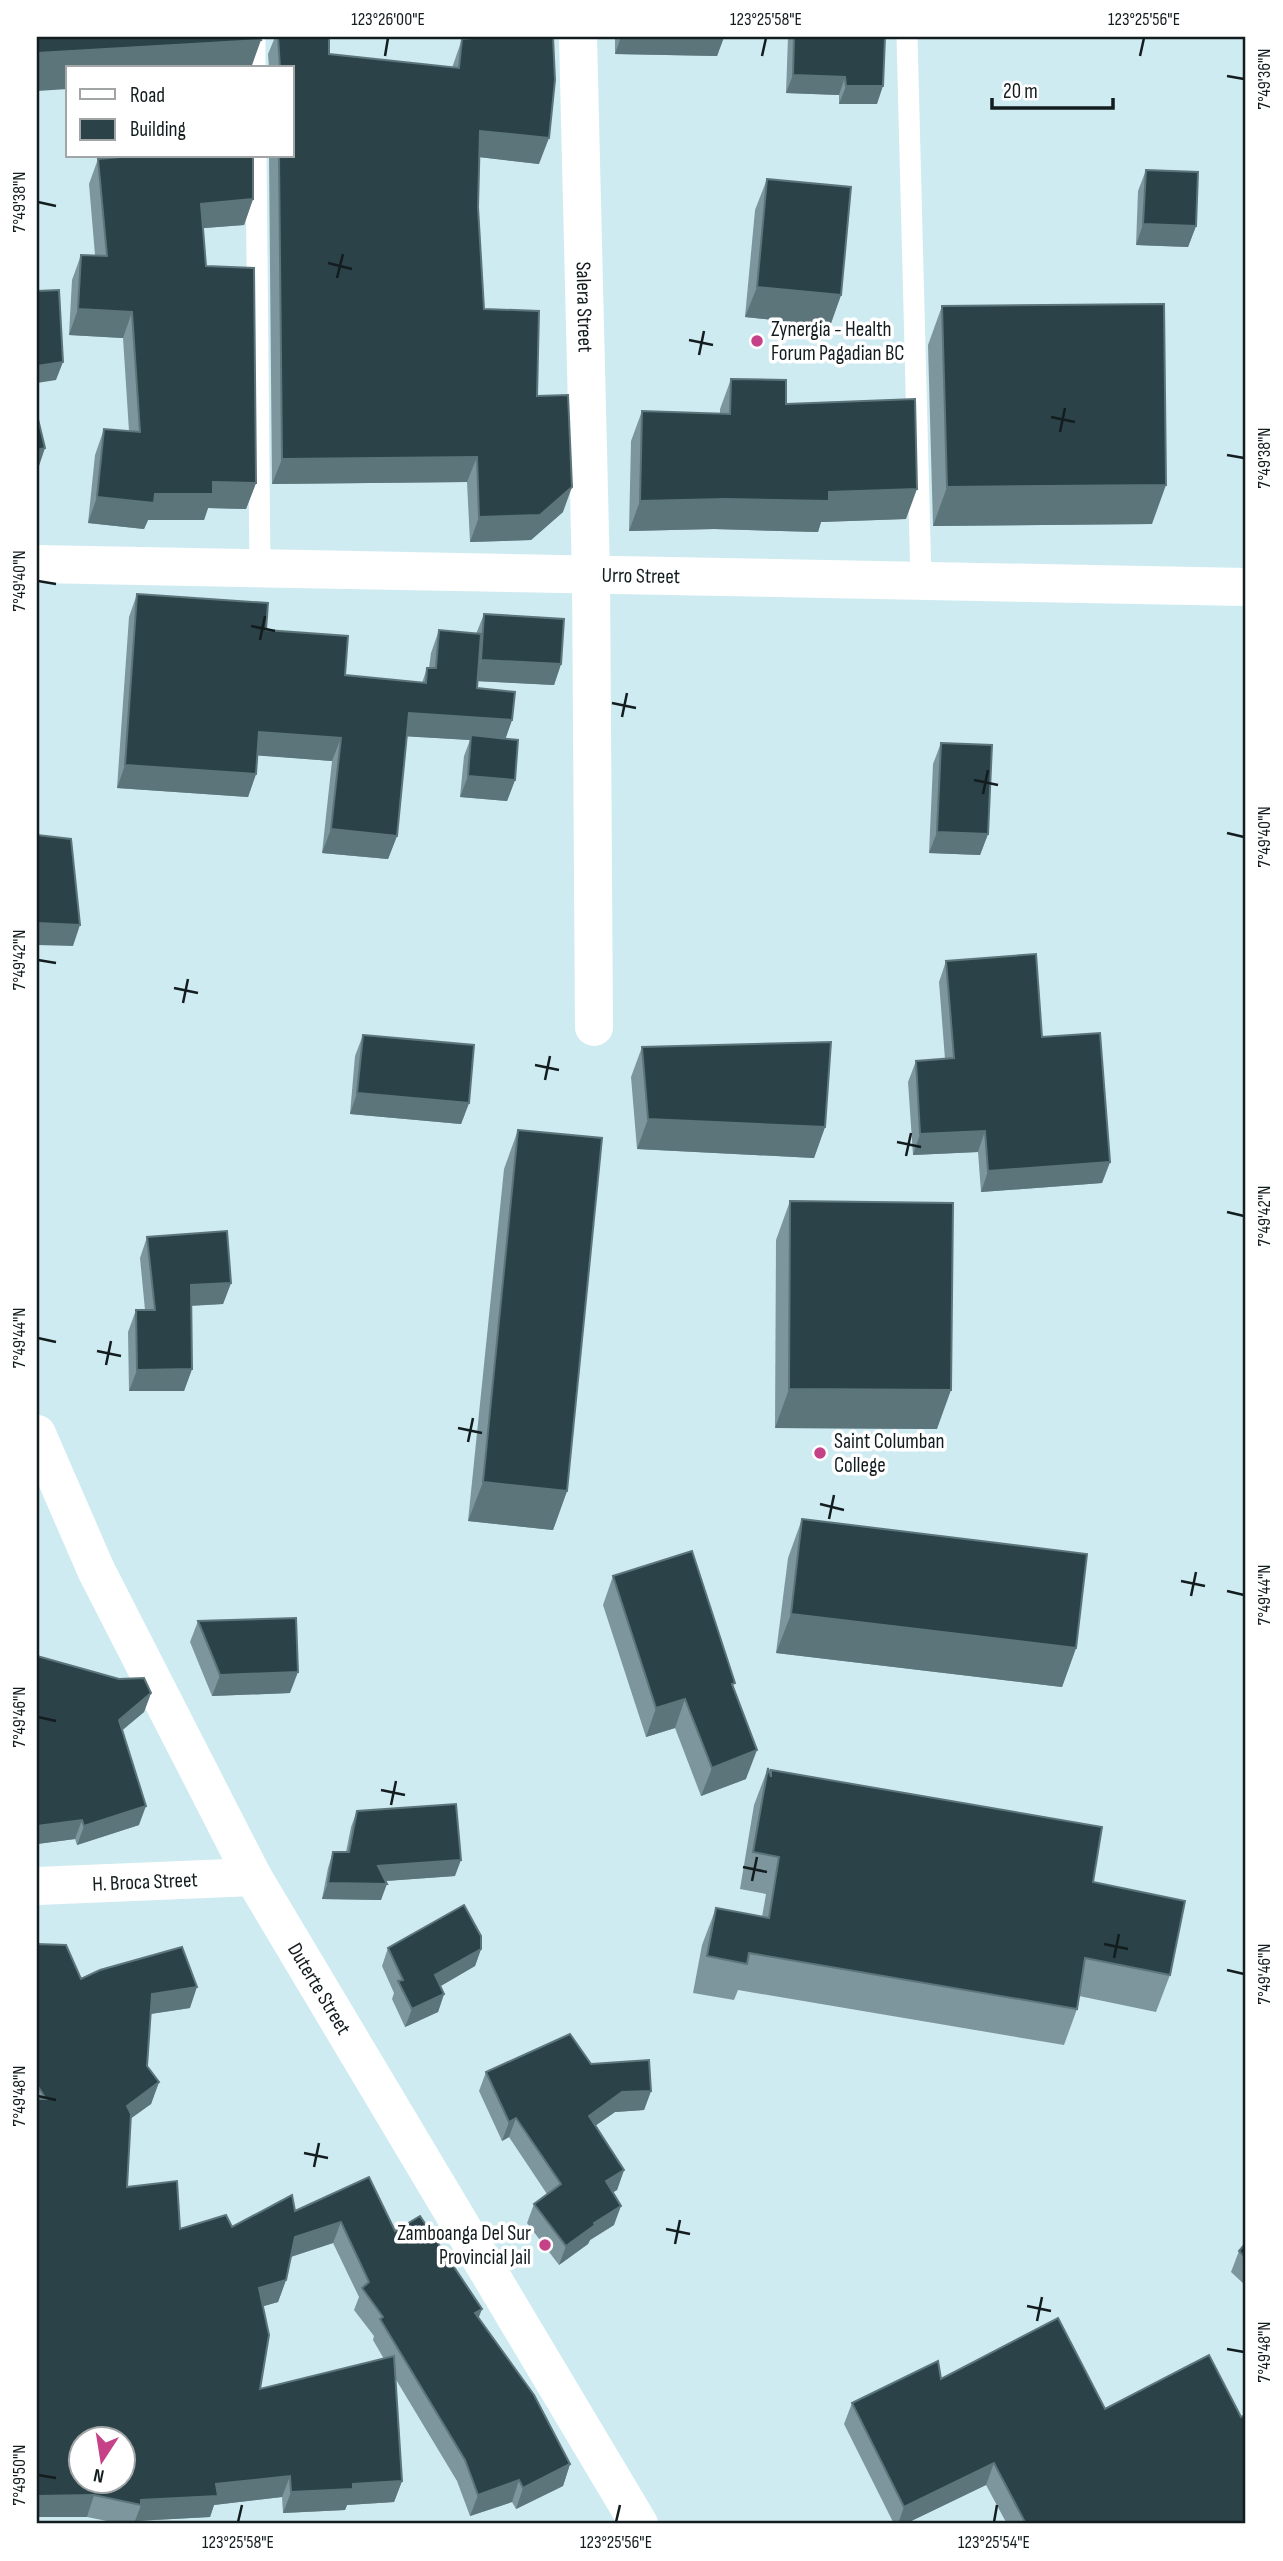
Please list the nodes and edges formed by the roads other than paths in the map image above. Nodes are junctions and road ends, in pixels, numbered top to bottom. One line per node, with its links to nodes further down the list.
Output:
1 (254, 37): 4 (lane)
2 (578, 37): 8 (street, Salera Street)
3 (907, 37): 9 (lane)
4 (255, 66)
5 (256, 158): 7 (lane)
6 (37, 564): 7 (street, Urro Street)
7 (260, 569): 8 (street, Urro Street)
8 (591, 575): 9 (street, Urro Street); 11 (street, Salera Street)
9 (920, 582): 10 (street, Urro Street)
10 (1246, 587)
11 (594, 1027)
12 (37, 1434): 13 (street, Duterte Street)
13 (253, 1877): 14 (street, H. Broca Street); 15 (street, Duterte Street)
14 (37, 1886)
15 (639, 2524)

